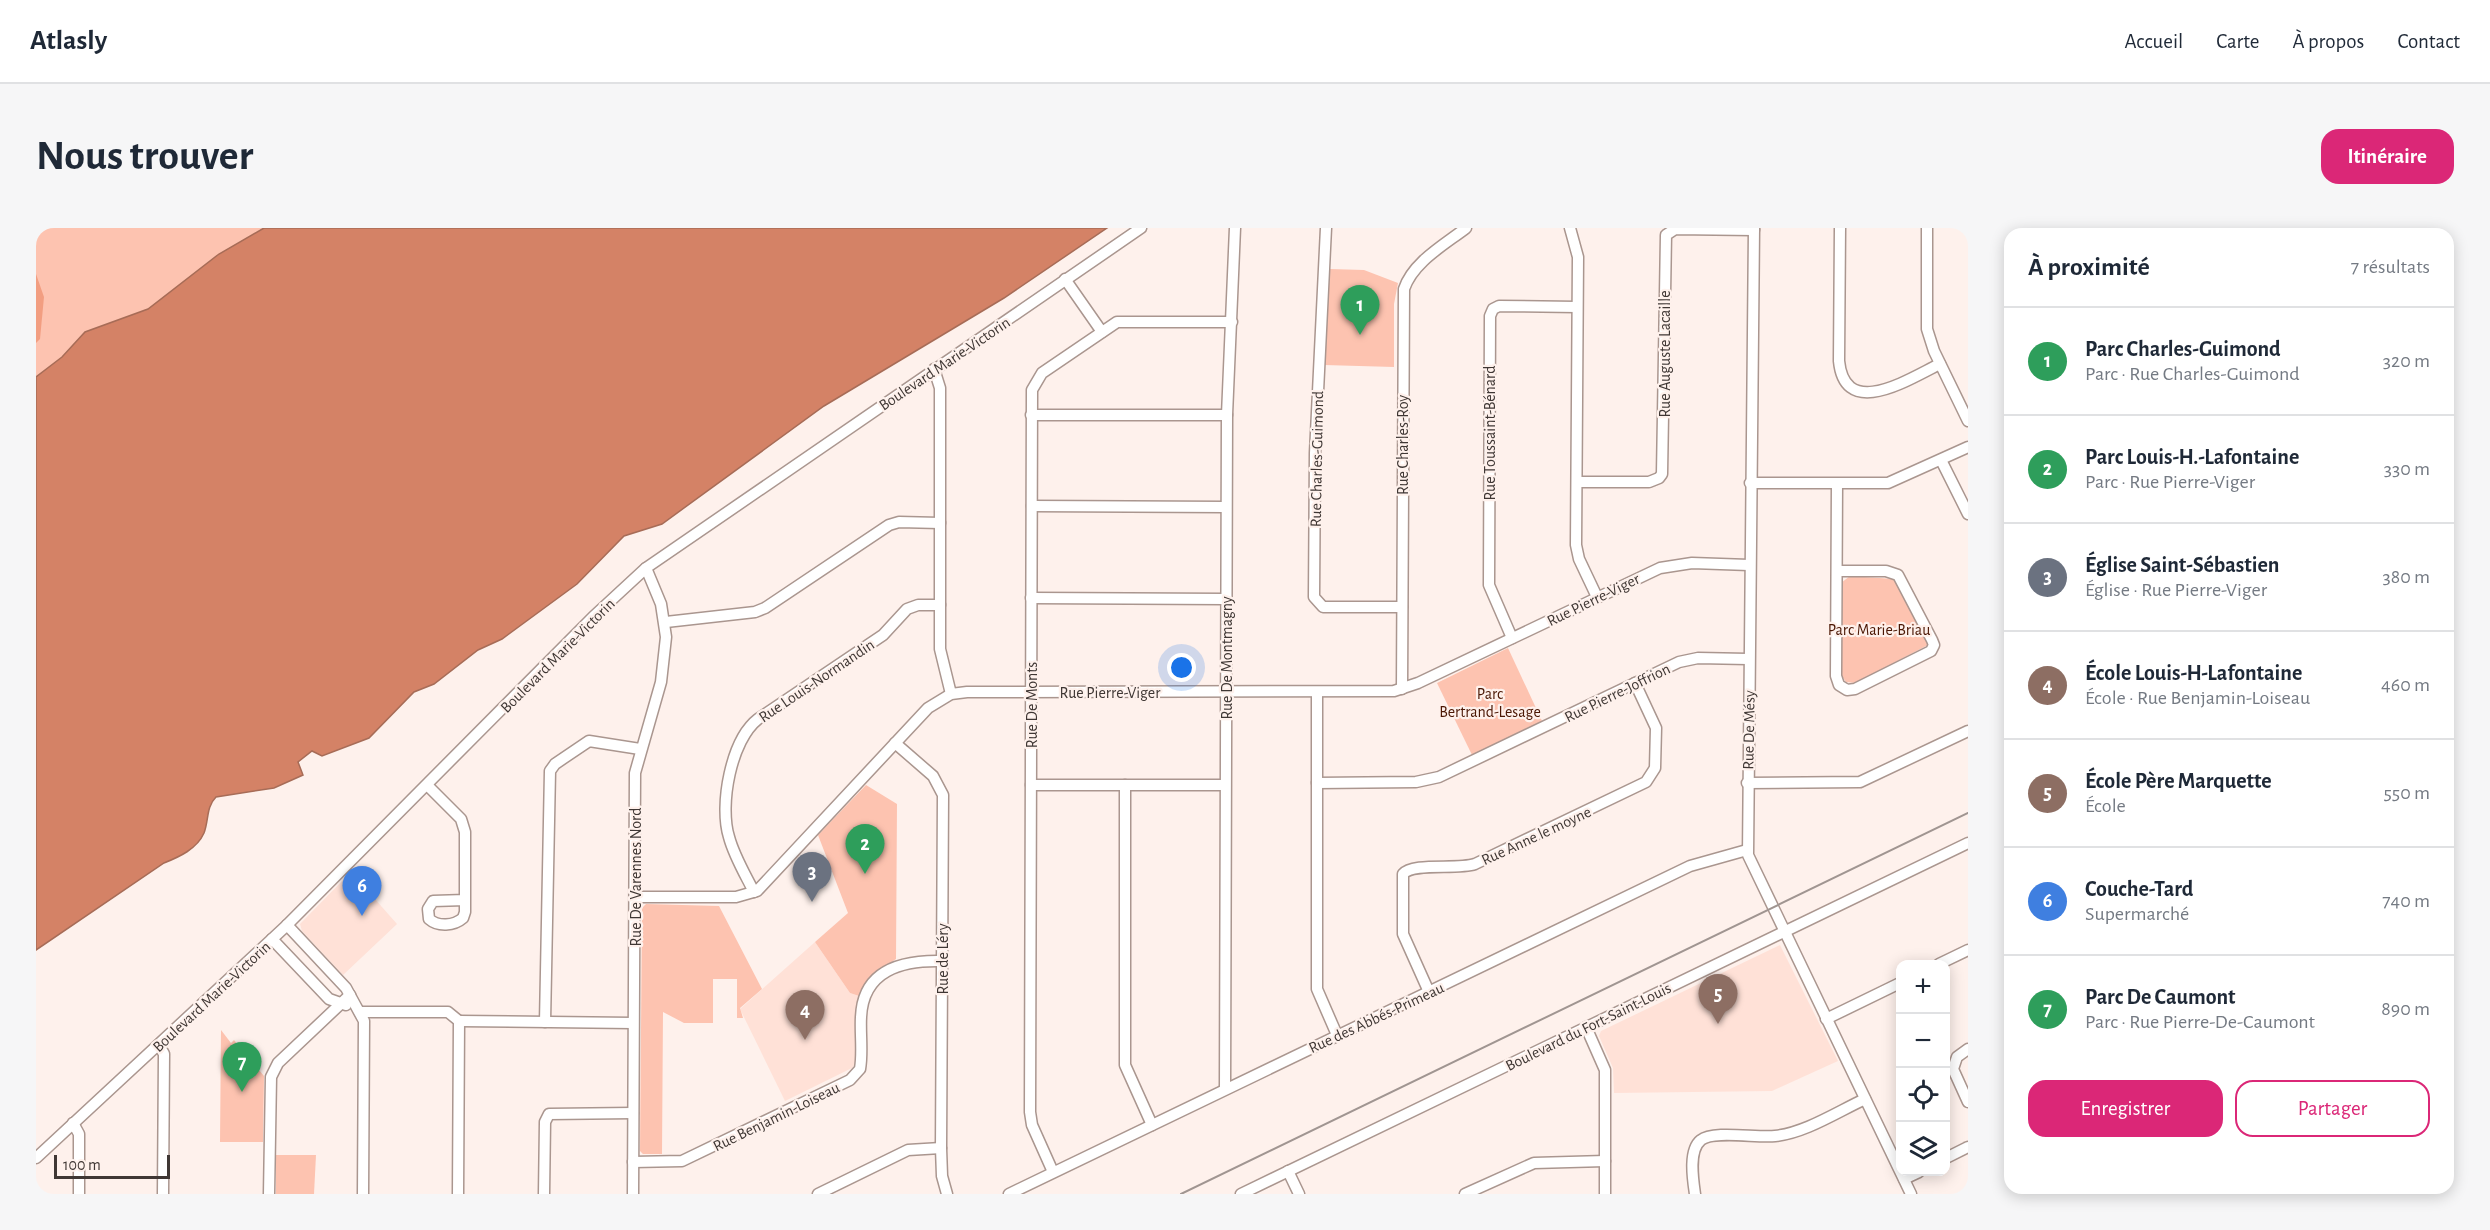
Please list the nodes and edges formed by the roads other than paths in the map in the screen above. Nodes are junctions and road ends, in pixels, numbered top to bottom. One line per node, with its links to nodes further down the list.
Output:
1 (1141, 228): 9 (street, Boulevard Marie-Victorin)
2 (1235, 228): 11 (street, Rue De Montmagny)
3 (1326, 228): 34 (street, Rue Charles-Guimond)
4 (1466, 228): 34 (street, Rue Charles-Roy)
5 (1570, 228): 10 (street)
6 (1840, 228): 13 (street)
7 (1927, 228): 13 (street)
8 (1754, 229): 20 (street, Rue Auguste Lacaille); 21 (street, Rue De Mésy)
9 (1065, 279): 12 (street); 14 (street, Boulevard Marie-Victorin)
10 (1577, 307): 20 (street); 36 (street, Rue Toussaint-Bénard)
11 (1232, 322): 12 (street, Rue De Monts); 16 (street, Rue De Montmagny)
12 (1102, 332): 15 (street, Rue De Monts)
13 (1940, 364): 17 (street)
14 (934, 369): 26 (street); 28 (street, Boulevard Marie-Victorin)
15 (1031, 415): 16 (street); 23 (street, Rue De Monts)
16 (1227, 415): 24 (street, Rue De Montmagny)
17 (1968, 420)
18 (1968, 447): 19 (street)
19 (1941, 460): 22 (street); 25 (street)
20 (1577, 482): 30 (street)
21 (1750, 483): 22 (street); 27 (street, Rue De Mésy)
22 (1837, 484): 29 (street)
23 (1032, 506): 24 (street); 31 (street, Rue De Monts)
24 (1226, 507): 32 (street, Rue De Montmagny)
25 (1968, 514)
26 (940, 523): 33 (street); 35 (street)
27 (1749, 565): 30 (street, Rue Pierre-Viger); 37 (street, Rue De Mésy)
28 (646, 568): 35 (street, Rue De Varennes Nord); 49 (street, Boulevard Marie-Victorin)
29 (1838, 571): 29 (street)
30 (1597, 597): 36 (street, Rue Pierre-Viger)
31 (1031, 598): 32 (street); 40 (street, Rue De Monts)
32 (1226, 599): 41 (street, Rue De Montmagny)
33 (940, 605): 43 (street); 55 (street, Rue Louis-Normandin)
34 (1402, 607): 39 (street, Rue Charles-Roy)
35 (666, 622): 46 (street, Rue De Varennes Nord)
36 (1512, 638): 39 (street, Rue Pierre-Viger)
37 (1748, 659): 38 (street, Rue Pierre-Joffrion); 48 (street, Rue De Mésy)
38 (1635, 683): 47 (street, Rue Pierre-Joffrion); 65 (street, Rue Anne le moyne)
39 (1402, 689): 42 (street, Rue Pierre-Viger)
40 (1031, 692): 41 (street, Rue Pierre-Viger); 43 (street, Rue Pierre-Viger); 50 (street, Rue De Monts)
41 (1226, 692): 42 (street, Rue Pierre-Viger); 52 (street, Rue De Montmagny)
42 (1317, 692): 47 (street)
43 (951, 694): 45 (street, Rue Pierre-Viger)
44 (1968, 731): 48 (street)
45 (895, 743): 55 (street, Rue Pierre-Viger); 63 (street, Rue de Léry)
46 (640, 749): 56 (street, Rue De Varennes Nord); 71 (street)
47 (1317, 783): 74 (street)
48 (1747, 783): 54 (street, Rue De Mésy)
49 (427, 785): 57 (street); 58 (street, Boulevard Marie-Victorin)
50 (1031, 785): 51 (street); 89 (street, Rue De Monts)
51 (1125, 785): 52 (street); 82 (street)
52 (1225, 785): 77 (street, Rue De Montmagny)
53 (1968, 843): 59 (street, Boulevard du Fort-Saint-Louis)
54 (1747, 850): 59 (street, Rue De Mésy); 65 (street, Rue des Abbés-Primeau)
55 (754, 892): 56 (street)
56 (635, 897): 72 (street, Rue De Varennes Nord)
57 (465, 900)
58 (286, 925): 60 (street, Boulevard Marie-Victorin); 66 (street)
59 (1784, 932): 69 (street, Rue De Mésy); 73 (street, Boulevard du Fort-Saint-Louis)
60 (272, 939): 67 (street); 75 (street, Boulevard Marie-Victorin)
61 (1968, 950): 62 (street)
62 (1947, 960)
63 (942, 961): 84 (street, Rue de Léry); 88 (street, Rue Benjamin-Loiseau)
64 (1896, 985): 69 (street)
65 (1428, 992): 74 (street, Rue des Abbés-Primeau)
66 (350, 995): 67 (street); 68 (street)
67 (340, 1004): 68 (street); 96 (street)
68 (357, 1010): 70 (street); 97 (street)
69 (1826, 1019): 78 (street, Rue De Mésy)
70 (459, 1021): 71 (street); 98 (street)
71 (545, 1022): 72 (street)
72 (633, 1023): 80 (street, Rue De Varennes Nord)
73 (1586, 1027): 87 (street); 90 (street, Boulevard du Fort-Saint-Louis)
74 (1337, 1035): 77 (street, Rue des Abbés-Primeau)
75 (159, 1045): 81 (street, Boulevard Marie-Victorin); 95 (street)
76 (1968, 1049): 79 (street)
77 (1225, 1089): 82 (street, Rue des Abbés-Primeau)
78 (1865, 1098): 92 (street, Rue De Mésy); 109 (street)
79 (1968, 1102)
80 (633, 1113): 88 (street, Rue De Varennes Nord); 99 (street)
81 (73, 1123): 86 (street, Boulevard Marie-Victorin); 94 (street)
82 (1152, 1125): 89 (street, Rue des Abbés-Primeau)
83 (1968, 1147): 85 (street)
84 (941, 1148): 101 (street); 102 (street, Rue de Léry)
85 (1950, 1156)
86 (36, 1158)
87 (1605, 1161): 93 (street); 108 (street)
88 (633, 1162): 100 (street, Rue De Varennes Nord)
89 (1053, 1172): 103 (street, Rue des Abbés-Primeau)
90 (1288, 1172): 104 (street, Boulevard du Fort-Saint-Louis); 105 (street)
91 (1910, 1176): 92 (street)
92 (1904, 1179): 110 (street, Rue De Mésy)
93 (1490, 1182): 106 (street); 107 (street)
94 (79, 1194)
95 (163, 1194)
96 (269, 1194)
97 (363, 1194)
98 (458, 1194)
99 (544, 1194)
100 (633, 1194)
101 (818, 1194)
102 (947, 1194)
103 (1009, 1194)
104 (1241, 1194)
105 (1299, 1194)
106 (1466, 1194)
107 (1496, 1194)
108 (1605, 1194)
109 (1695, 1194)
110 (1911, 1194)

